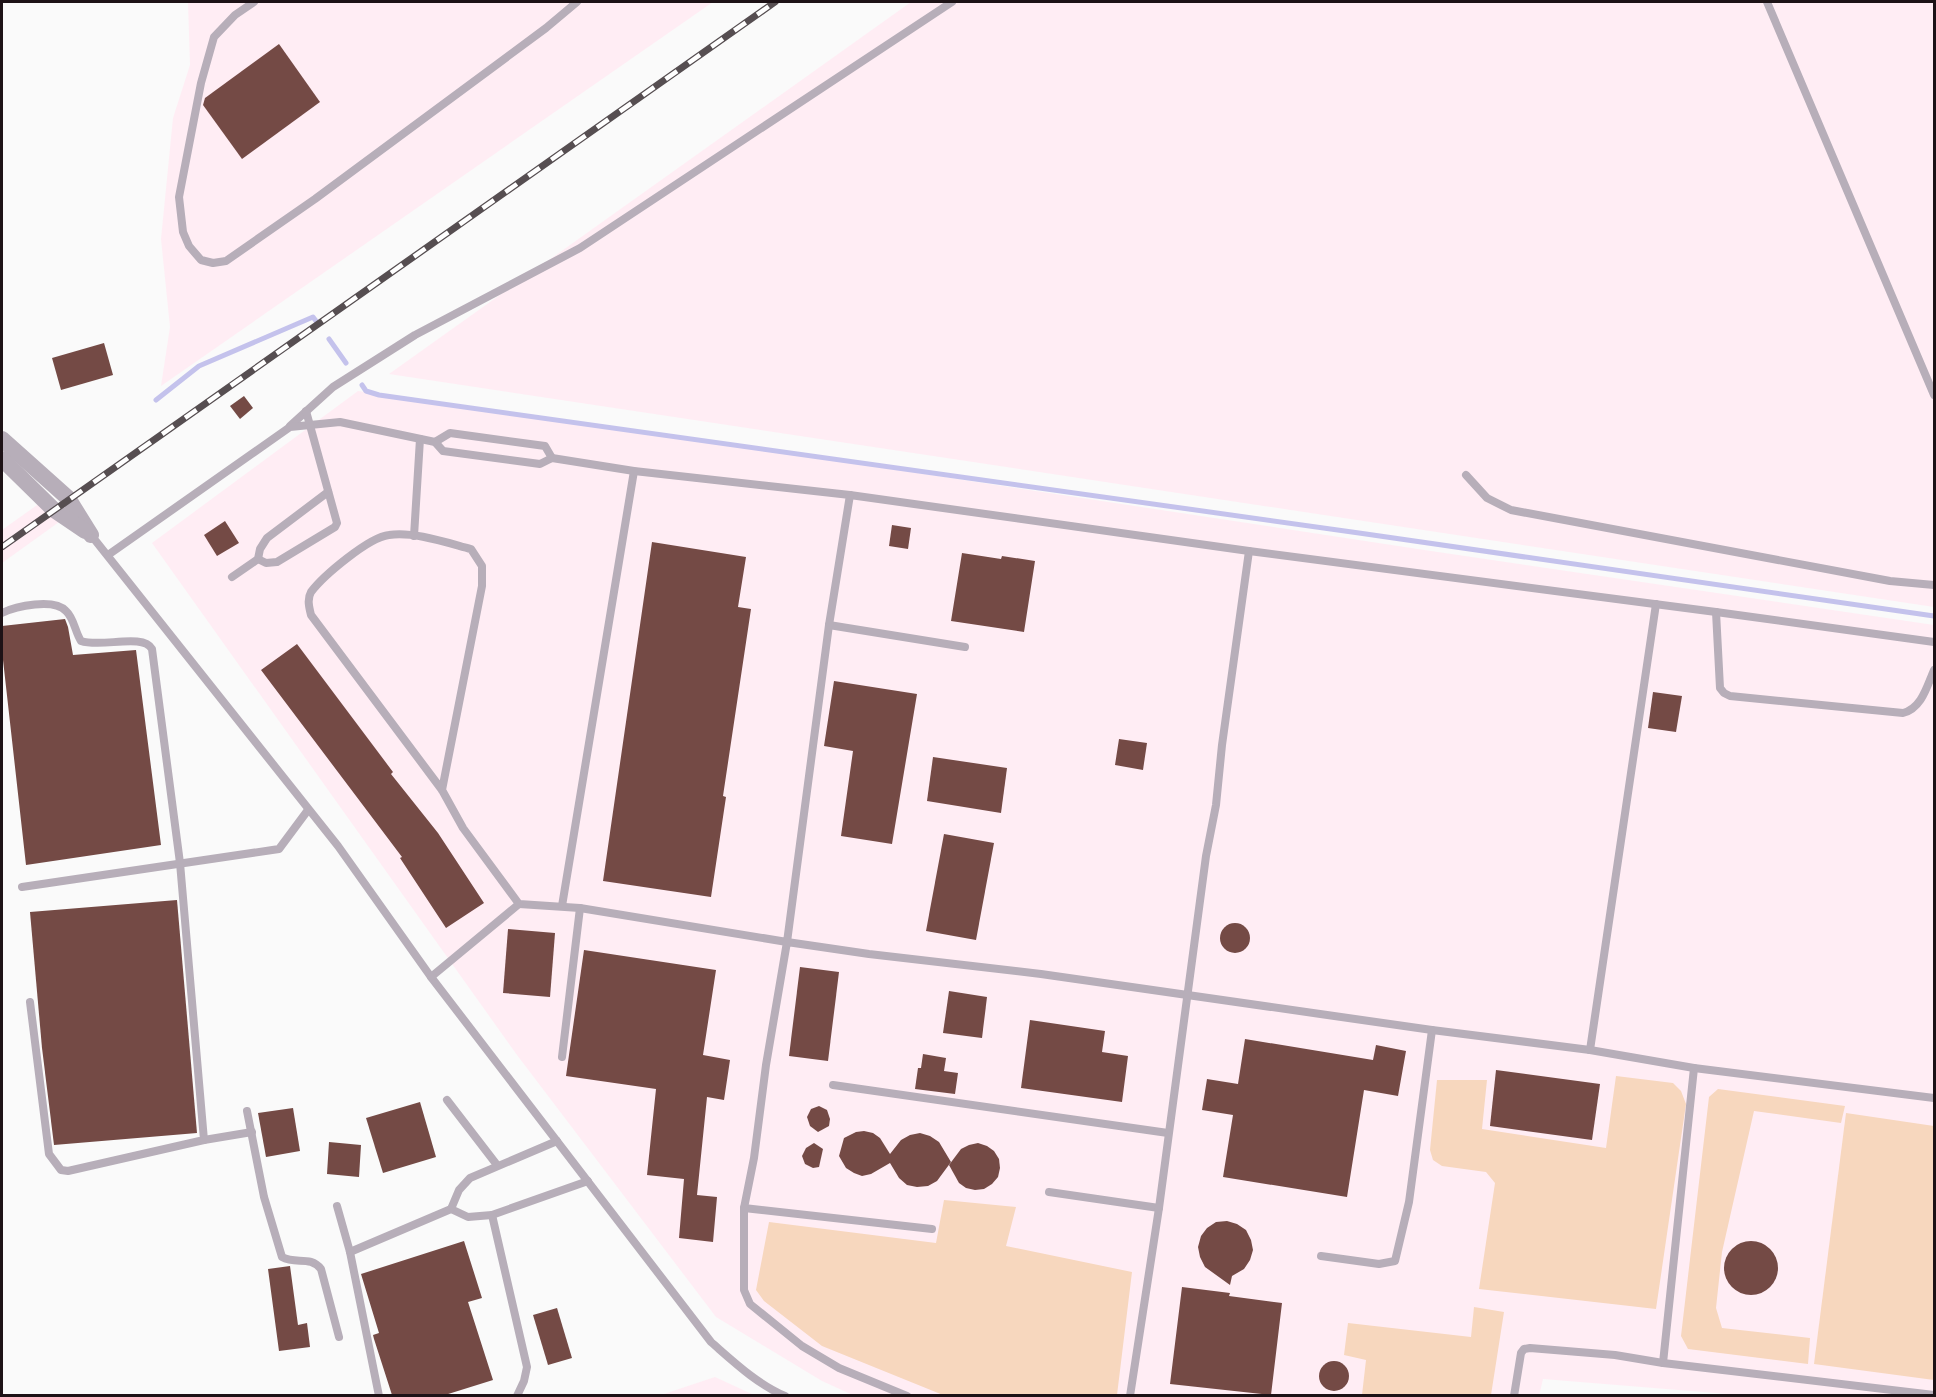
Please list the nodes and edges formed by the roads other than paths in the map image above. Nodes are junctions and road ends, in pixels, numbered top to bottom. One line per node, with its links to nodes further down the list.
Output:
1 (254, 2): 2 (lane)
2 (577, 2)
3 (952, 2): 6 (lane)
4 (1767, 2): 5 (lane)
5 (1935, 394)
6 (306, 411): 7 (lane); 8 (lane)
7 (309, 425): 8 (lane); 10 (lane); 16 (lane)
8 (290, 427): 21 (lane)
9 (2, 439): 18 (street)
10 (420, 439): 11 (lane); 19 (lane)
11 (435, 442): 12 (lane); 12 (lane)
12 (552, 458): 14 (lane)
13 (2, 459): 18 (street)
14 (633, 471): 17 (lane); 37 (lane)
15 (1466, 475): 24 (lane)
16 (328, 492): 22 (lane); 22 (lane)
17 (850, 495): 20 (lane); 28 (lane)
18 (91, 535): 21 (lane)
19 (414, 536): 32 (lane); 32 (lane)
20 (1249, 551): 25 (lane); 41 (lane)
21 (108, 555): 33 (lane)
22 (258, 559): 23 (lane)
23 (232, 577)
24 (1935, 585)
25 (1656, 604): 26 (lane); 44 (lane)
26 (1716, 612): 29 (lane); 31 (lane)
27 (2, 613): 34 (lane)
28 (829, 625): 30 (lane); 39 (lane)
29 (1935, 642)
30 (965, 647)
31 (1935, 670)
32 (442, 790): 36 (lane)
33 (308, 810): 34 (lane); 40 (lane)
34 (184, 862): 35 (lane); 53 (lane)
35 (22, 887)
36 (519, 904): 37 (lane); 40 (lane)
37 (562, 906): 38 (lane)
38 (579, 908): 39 (lane); 45 (lane)
39 (787, 942): 41 (lane); 59 (lane)
40 (431, 977): 54 (lane)
41 (1189, 995): 43 (lane); 52 (lane)
42 (30, 1002): 53 (lane)
43 (1432, 1030): 44 (lane); 65 (lane)
44 (1590, 1050): 46 (lane)
45 (562, 1057)
46 (1694, 1068): 48 (lane); 67 (lane)
47 (832, 1085): 52 (lane)
48 (1935, 1098)
49 (447, 1100): 55 (lane)
50 (247, 1111): 51 (lane)
51 (252, 1132): 53 (lane); 66 (lane)
52 (1168, 1132): 60 (lane)
53 (204, 1140)
54 (557, 1141): 55 (lane); 56 (lane)
55 (497, 1165): 61 (lane)
56 (588, 1181): 62 (lane); 68 (lane)
57 (1049, 1192): 60 (lane)
58 (337, 1206): 64 (lane)
59 (744, 1208): 63 (lane); 72 (lane)
60 (1159, 1208): 73 (lane)
61 (451, 1209): 62 (lane); 64 (lane)
62 (492, 1215): 70 (lane)
63 (932, 1229)
64 (350, 1252): 69 (lane)
65 (1321, 1256)
66 (339, 1337)
67 (1663, 1363): 74 (lane); 75 (lane)
68 (771, 1393): 71 (lane)
69 (379, 1395)
70 (517, 1395)
71 (784, 1395)
72 (907, 1395)
73 (1130, 1395)
74 (1514, 1395)
75 (1935, 1395)

